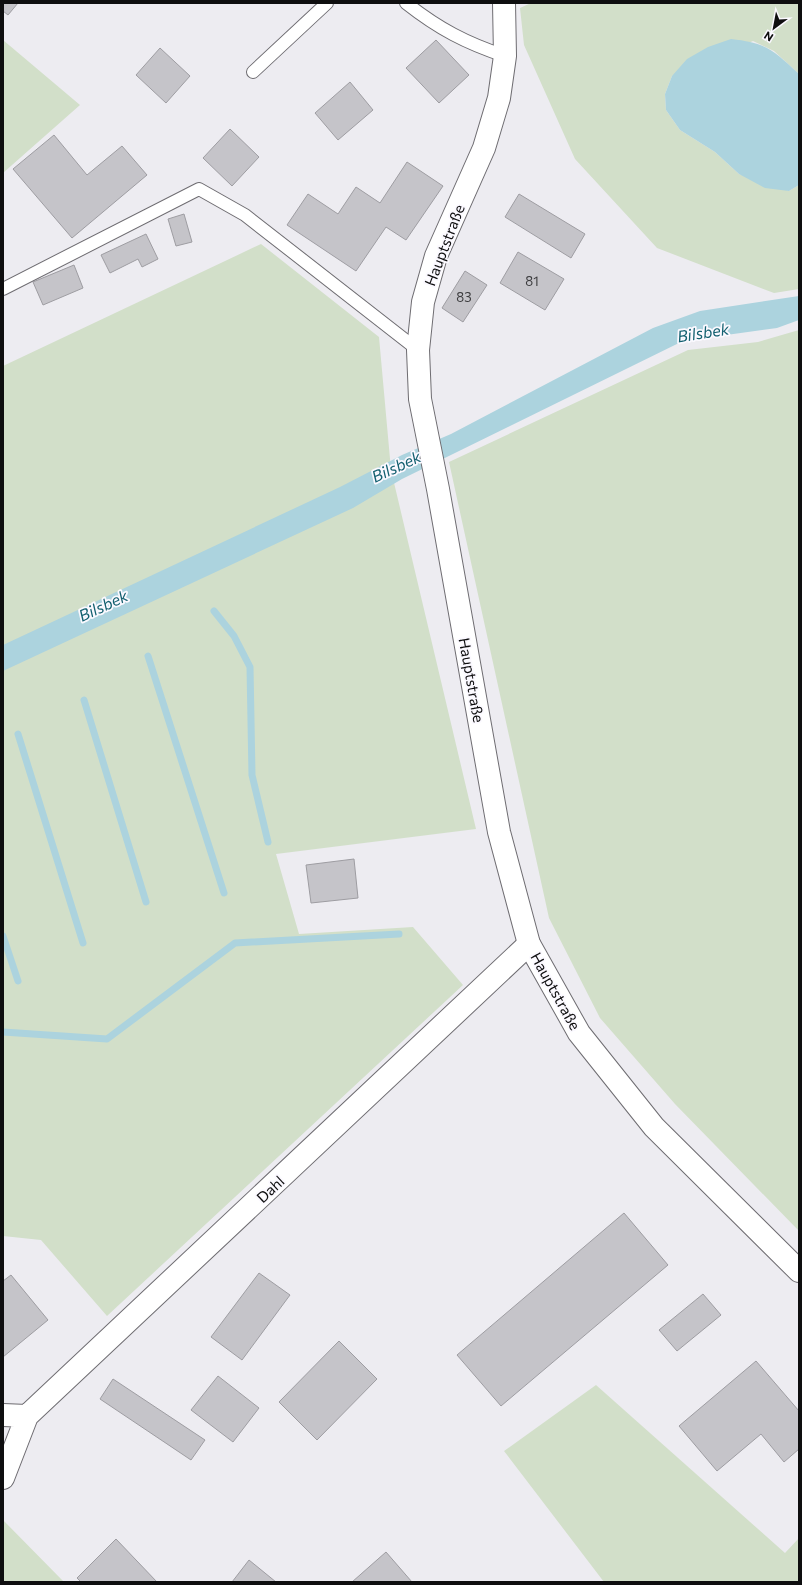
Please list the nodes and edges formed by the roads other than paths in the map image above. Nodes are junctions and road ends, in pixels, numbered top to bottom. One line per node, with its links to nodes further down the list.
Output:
1 (327, 3): 5 (lane)
2 (406, 3): 4 (lane)
3 (504, 3): 4 (main road, Hauptstraße)
4 (505, 56): 7 (main road, Hauptstraße)
5 (253, 72)
6 (3, 289): 7 (lane)
7 (418, 350): 8 (main road, Hauptstraße)
8 (529, 944): 9 (main road, Hauptstraße); 11 (main road, Dahl)
9 (799, 1271)
10 (3, 1415): 11 (main road)
11 (28, 1416): 12 (main road)
12 (3, 1478)

